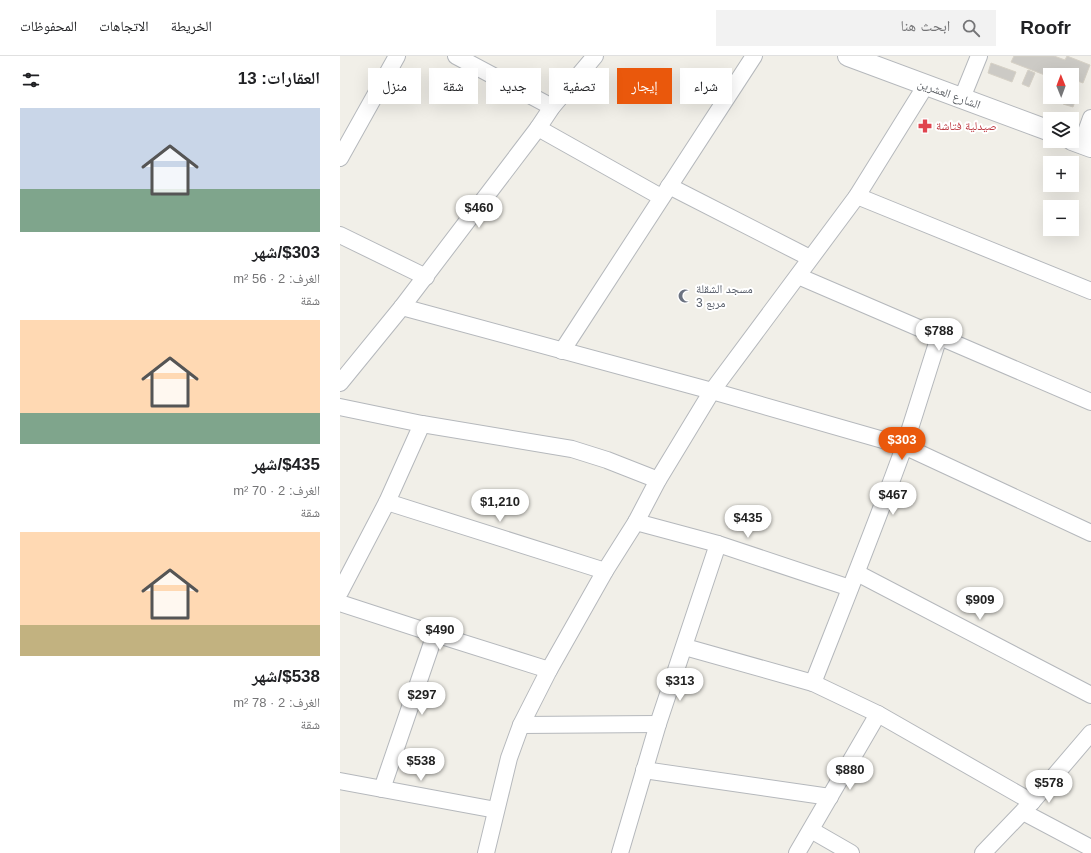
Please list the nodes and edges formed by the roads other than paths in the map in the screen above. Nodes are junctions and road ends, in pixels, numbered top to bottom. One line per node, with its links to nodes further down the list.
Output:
1 (397, 56): 14 (street)
2 (456, 56): 9 (street)
3 (595, 56): 9 (street)
4 (754, 56): 15 (street)
5 (848, 56): 7 (street, الشارع العشرين)
6 (978, 56): 8 (street)
7 (926, 85): 8 (street, الشارع العشرين); 16 (street)
8 (962, 98): 12 (street, الشارع العشرين)
9 (552, 107): 11 (street)
10 (1091, 118): 13 (street)
11 (538, 128): 15 (street); 20 (street)
12 (1043, 128)
13 (1082, 143)
14 (340, 158)
15 (665, 191): 18 (street); 24 (street)
16 (858, 196): 18 (street); 21 (street)
17 (340, 235): 20 (street)
18 (810, 258): 19 (street)
19 (798, 276): 23 (street); 27 (street)
20 (426, 277): 22 (street)
21 (1091, 291)
22 (402, 307): 24 (street); 25 (street)
23 (939, 337): 28 (street); 31 (street)
24 (562, 351): 27 (street)
25 (348, 361): 26 (street)
26 (340, 383)
27 (712, 391): 31 (street); 32 (street)
28 (1091, 402)
29 (340, 407): 30 (street)
30 (422, 424): 32 (street); 33 (street)
31 (904, 446): 35 (street); 38 (street)
32 (658, 480): 34 (street)
33 (387, 502): 37 (street); 40 (street)
34 (636, 522): 36 (street); 37 (street)
35 (1091, 533)
36 (718, 544): 39 (street); 43 (street)
37 (605, 571): 44 (street)
38 (857, 573): 39 (street); 46 (street)
39 (850, 588): 45 (street)
40 (340, 592)
41 (340, 603): 42 (street)
42 (435, 634): 44 (street); 53 (street)
43 (684, 647): 45 (street); 48 (street)
44 (549, 670): 49 (street)
45 (813, 683): 47 (street)
46 (1091, 695)
47 (878, 714): 54 (street); 55 (street)
48 (658, 724): 49 (street); 51 (street)
49 (521, 725): 56 (street)
50 (1088, 742): 55 (street)
51 (644, 770): 54 (street); 60 (street)
52 (340, 781): 53 (street)
53 (382, 789): 56 (street)
54 (830, 796): 57 (street)
55 (1027, 807): 58 (street); 63 (street)
56 (496, 810): 59 (street)
57 (811, 830): 61 (street); 62 (street)
58 (1091, 848)
59 (486, 853)
60 (620, 853)
61 (797, 853)
62 (851, 853)
63 (984, 853)

